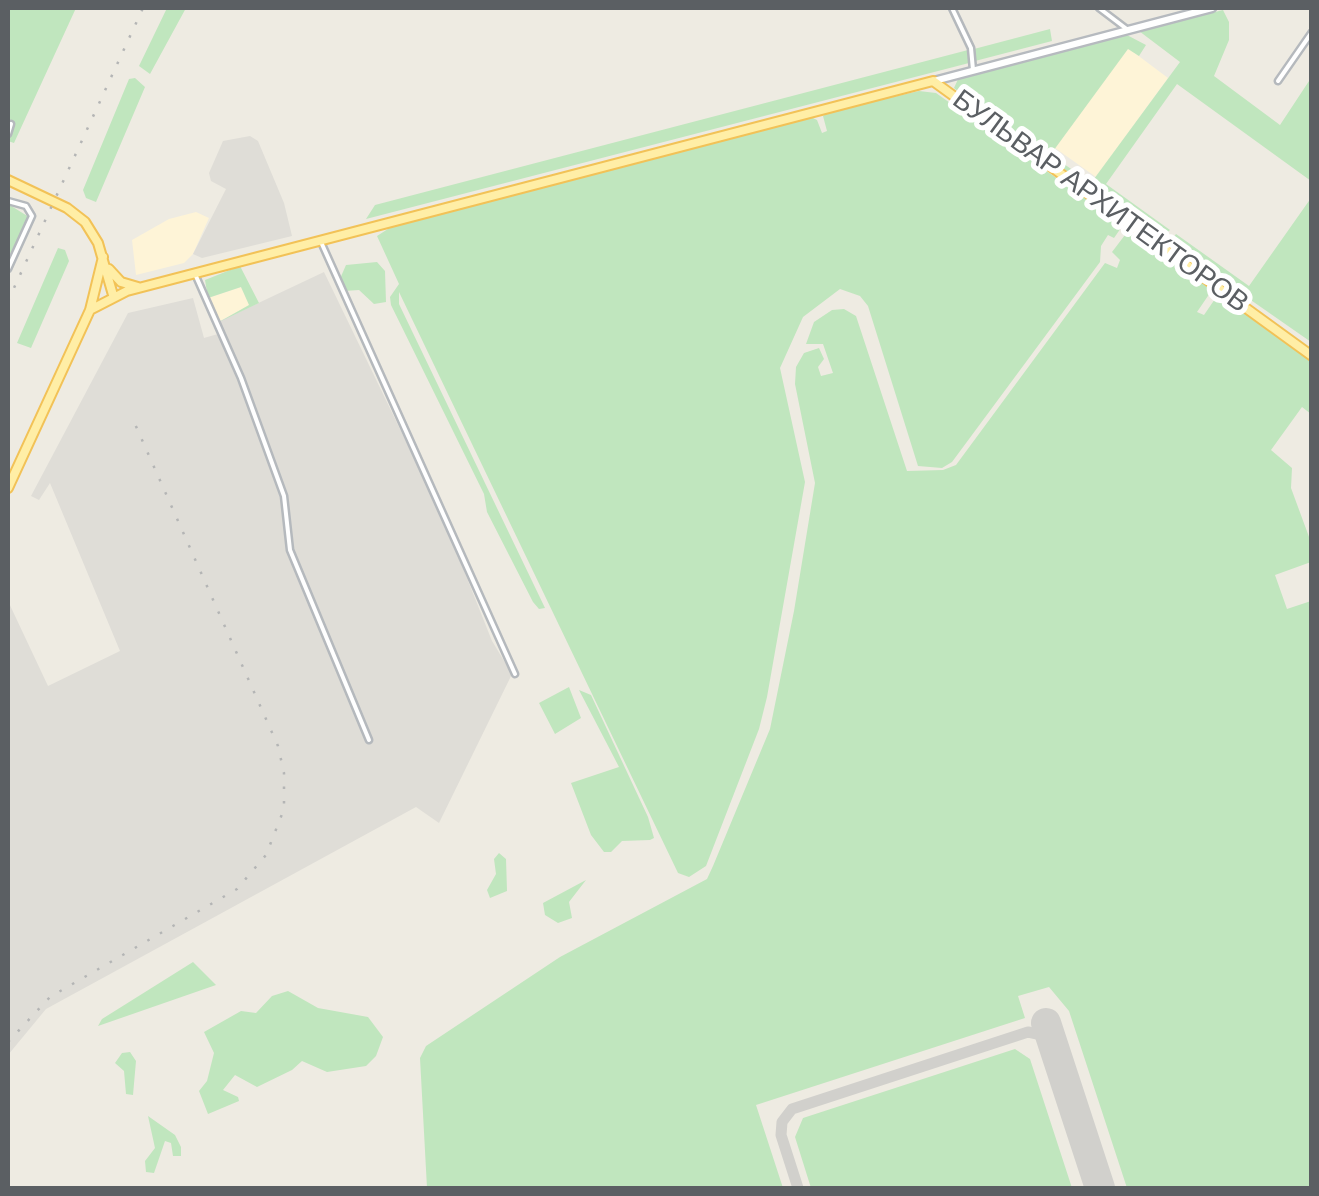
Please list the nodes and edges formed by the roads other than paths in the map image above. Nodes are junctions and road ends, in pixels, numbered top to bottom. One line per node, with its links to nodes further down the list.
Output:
1 (952, 8): 6 (street)
2 (1099, 8): 4 (street)
3 (1212, 8): 4 (main road)
4 (1128, 30): 6 (main road)
5 (1312, 32): 8 (street)
6 (973, 70): 7 (main road)
7 (933, 81): 13 (main road); 20 (main road, БУЛЬВАР АРХИТЕКТОРОВ)
8 (1278, 81)
9 (11, 124): 10 (street)
10 (8, 134)
11 (8, 180): 14 (main road)
12 (8, 201): 15 (street)
13 (321, 242): 16 (main road); 22 (street)
14 (103, 257): 17 (main road); 18 (main road); 19 (main road)
15 (8, 270)
16 (195, 274): 17 (main road); 23 (street)
17 (142, 287): 18 (main road)
18 (114, 295): 19 (main road)
19 (90, 310): 21 (main road)
20 (1312, 354)
21 (8, 488)
22 (516, 674)
23 (368, 740)

